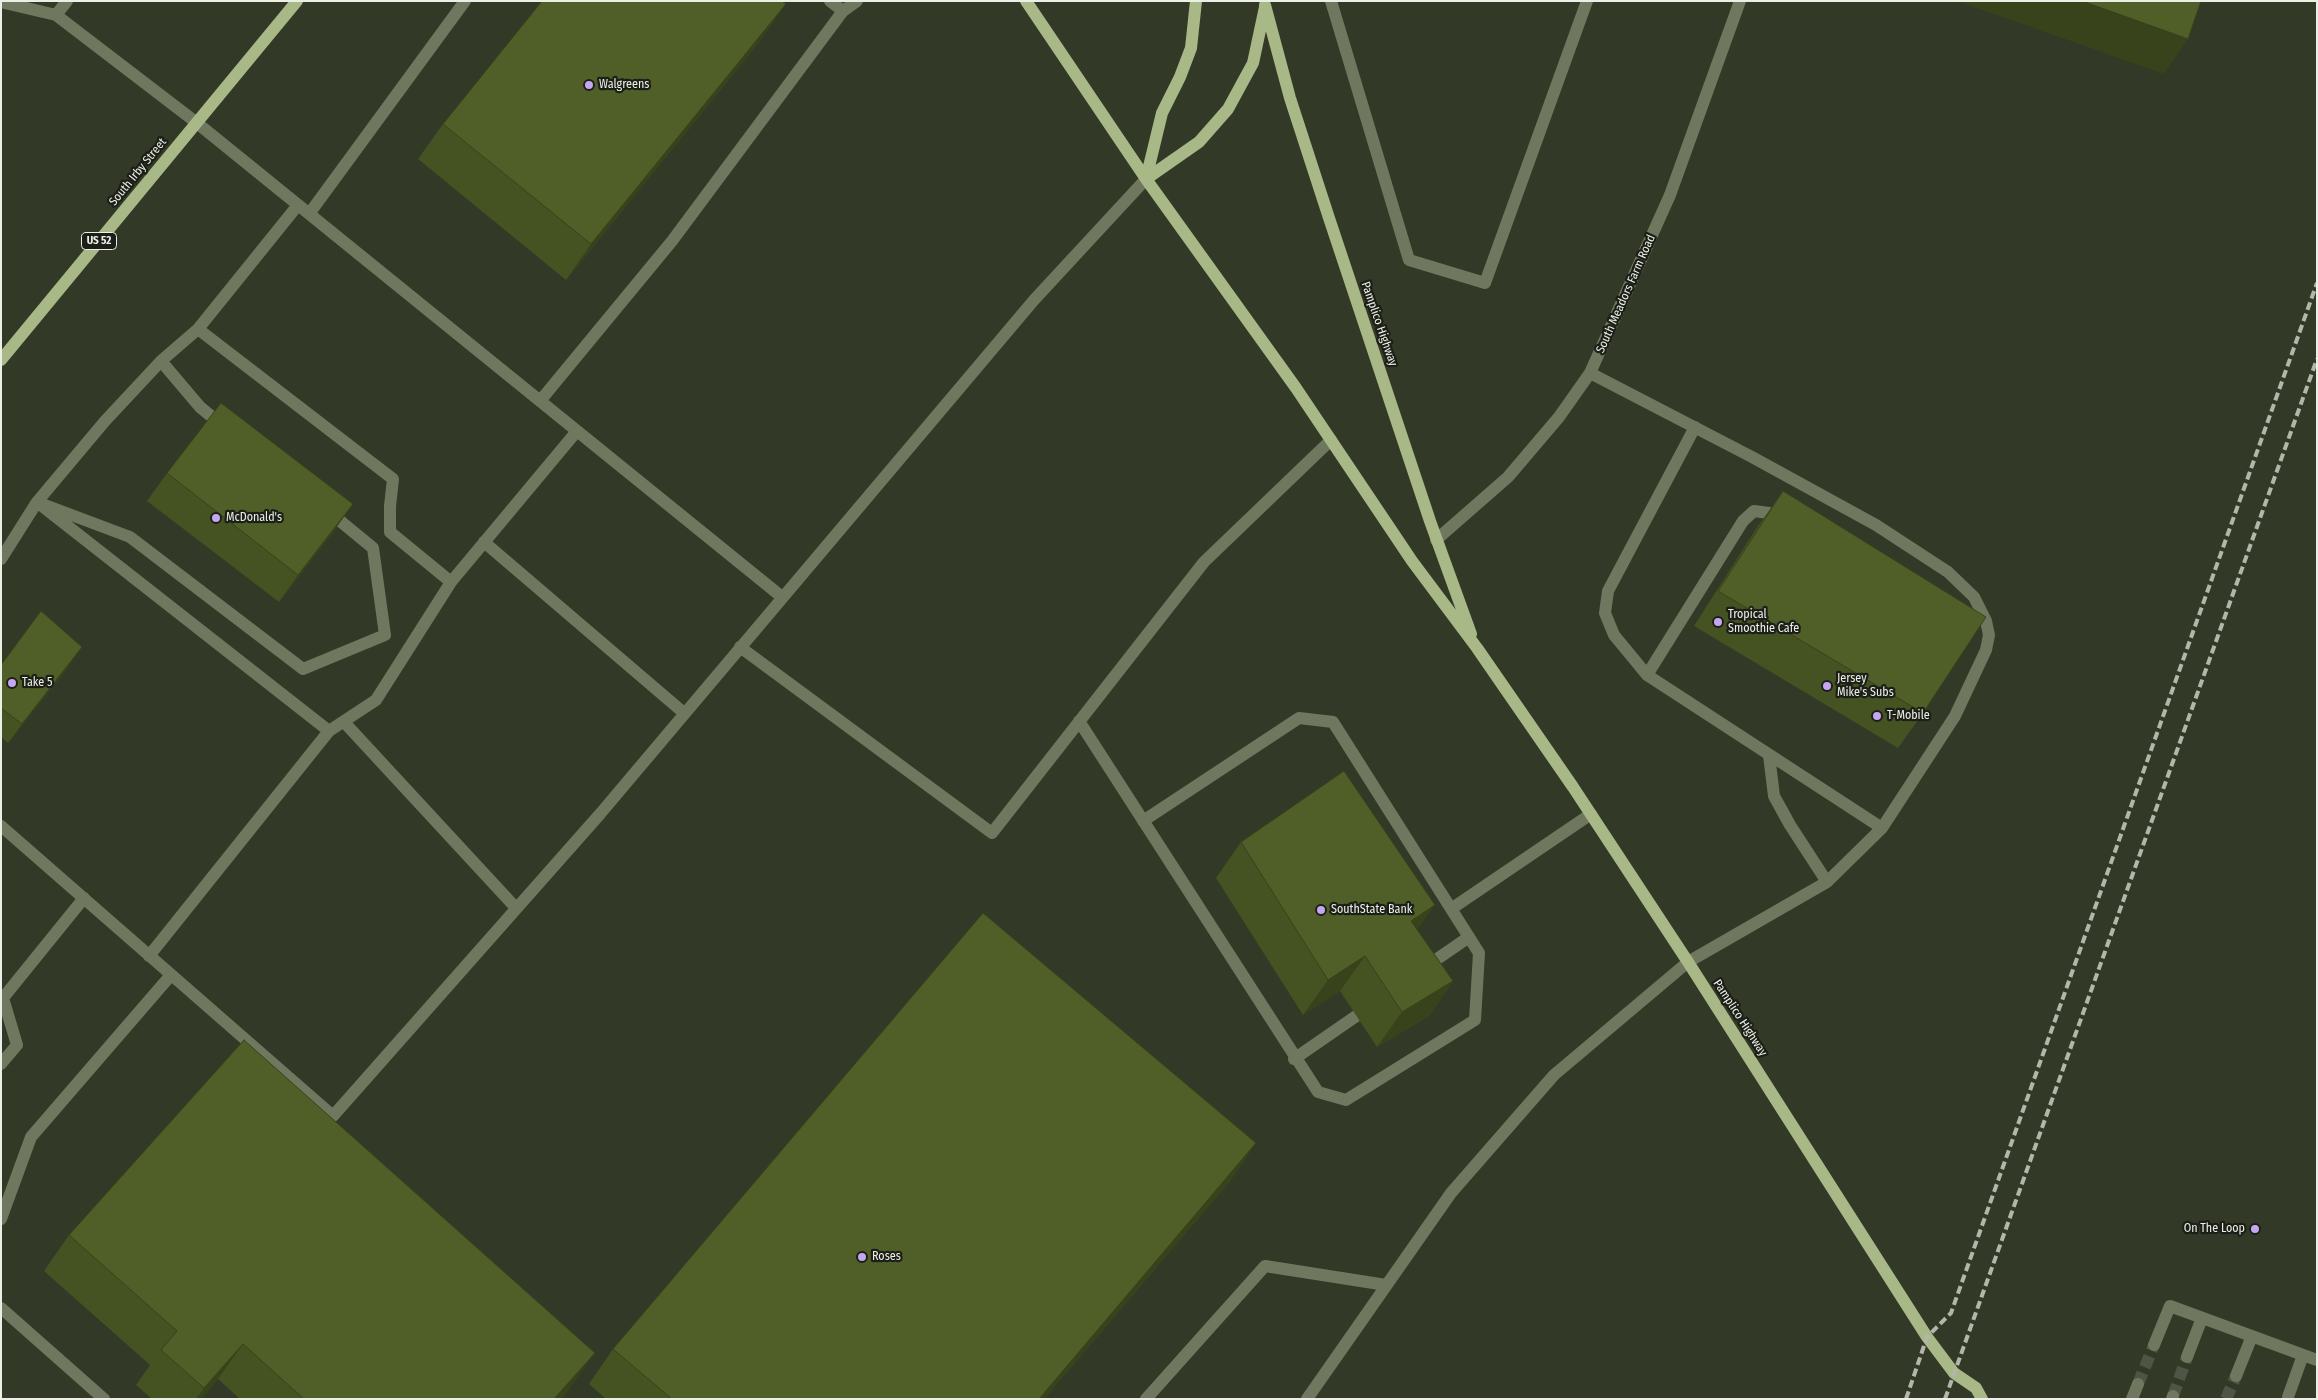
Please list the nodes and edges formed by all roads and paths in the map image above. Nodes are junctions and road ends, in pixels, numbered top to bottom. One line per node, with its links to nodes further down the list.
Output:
1 (67, 1): 14 (street)
2 (297, 1): 15 (main road, South Irby Street / US 52)
3 (465, 1): 18 (street)
4 (830, 1): 13 (street)
5 (857, 1): 13 (street)
6 (1026, 1): 16 (main road, Pamplico Highway)
7 (1196, 1): 16 (main road)
8 (1331, 1): 9 (street)
9 (1587, 1)
10 (1740, 1): 22 (street, South Meadors Farm Road)
11 (1, 2): 14 (street)
12 (1265, 3): 16 (main road, Pamplico Highway); 31 (main road, Pamplico Highway)
13 (843, 11): 23 (street)
14 (56, 16): 15 (street)
15 (196, 122): 17 (street); 20 (main road, South Irby Street / US 52)
16 (1146, 179): 27 (main road, Pamplico Highway); 35 (street)
17 (298, 205): 18 (street); 19 (street)
18 (309, 214): 23 (street)
19 (198, 329): 21 (street); 34 (street)
20 (1, 360)
21 (161, 361): 26 (street); 28 (street)
22 (1590, 374): 24 (street); 31 (street, South Meadors Farm Road)
23 (540, 401): 25 (street)
24 (1695, 427): 37 (street); 40 (street)
25 (578, 431): 32 (street); 35 (street)
26 (230, 432)
27 (1331, 440): 39 (main road, Pamplico Highway); 42 (street)
28 (37, 502): 29 (street); 33 (street); 44 (street)
29 (320, 505)
30 (1793, 526): 40 (street)
31 (1436, 540): 39 (main road, Pamplico Highway)
32 (484, 542): 34 (street); 41 (street)
33 (1, 559)
34 (450, 582): 43 (street)
35 (782, 597): 38 (street)
36 (1968, 617): 37 (street)
37 (1986, 621): 49 (street)
38 (740, 647): 41 (street); 42 (street)
39 (1477, 648): 46 (main road, Pamplico Highway)
40 (1647, 675): 45 (street)
41 (684, 713): 52 (street)
42 (1079, 721): 47 (street)
43 (344, 722): 44 (street); 52 (street)
44 (329, 731): 55 (street)
45 (1769, 755): 49 (street); 50 (street)
46 (1591, 814): 53 (street); 56 (main road, Pamplico Highway)
47 (1143, 821): 53 (street); 61 (street)
48 (1, 826): 51 (street)
49 (1882, 828): 50 (street)
50 (1827, 882): 56 (street)
51 (84, 898): 55 (street); 59 (street)
52 (516, 908): 57 (street)
53 (1451, 909): 54 (street)
54 (1469, 937): 58 (street); 61 (street)
55 (149, 956): 57 (street)
56 (1688, 962): 64 (street); 78 (main road, Pamplico Highway)
57 (171, 975): 63 (street)
58 (1412, 977)
59 (2, 999): 62 (street)
60 (1362, 1012): 61 (street)
61 (1294, 1059)
62 (1, 1064)
63 (1, 1219)
64 (1386, 1285): 76 (street); 77 (street)
65 (1, 1308): 75 (street)
66 (2202, 1318): 67 (street); 68 (street); 70 (street)
67 (2252, 1336): 69 (street); 72 (street)
68 (2154, 1345)
69 (2303, 1355): 71 (street); 74 (street)
70 (2187, 1357)
71 (2317, 1360)
72 (2236, 1376)
73 (2138, 1384): 79 (street)
74 (2288, 1397)
75 (104, 1399)
76 (1146, 1399)
77 (1307, 1399)
78 (1982, 1399)
79 (2132, 1399)

